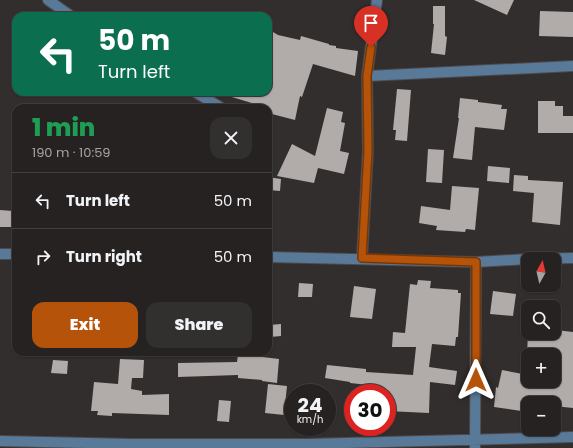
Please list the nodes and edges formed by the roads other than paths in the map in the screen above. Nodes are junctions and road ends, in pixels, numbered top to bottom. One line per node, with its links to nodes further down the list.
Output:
1 (48, 0): 3 (street)
2 (377, 0): 5 (street)
3 (65, 12)
4 (573, 66): 5 (street)
5 (367, 76): 11 (street)
6 (202, 96): 7 (street)
7 (215, 104)
8 (0, 254): 9 (street)
9 (12, 254)
10 (272, 257): 11 (street)
11 (362, 258): 15 (street)
12 (561, 258): 13 (street)
13 (573, 258)
14 (521, 259): 15 (street)
15 (476, 262): 18 (street)
16 (573, 437): 18 (street)
17 (0, 441): 19 (street)
18 (475, 444): 20 (street)
19 (131, 446): 20 (street)
20 (307, 446)

